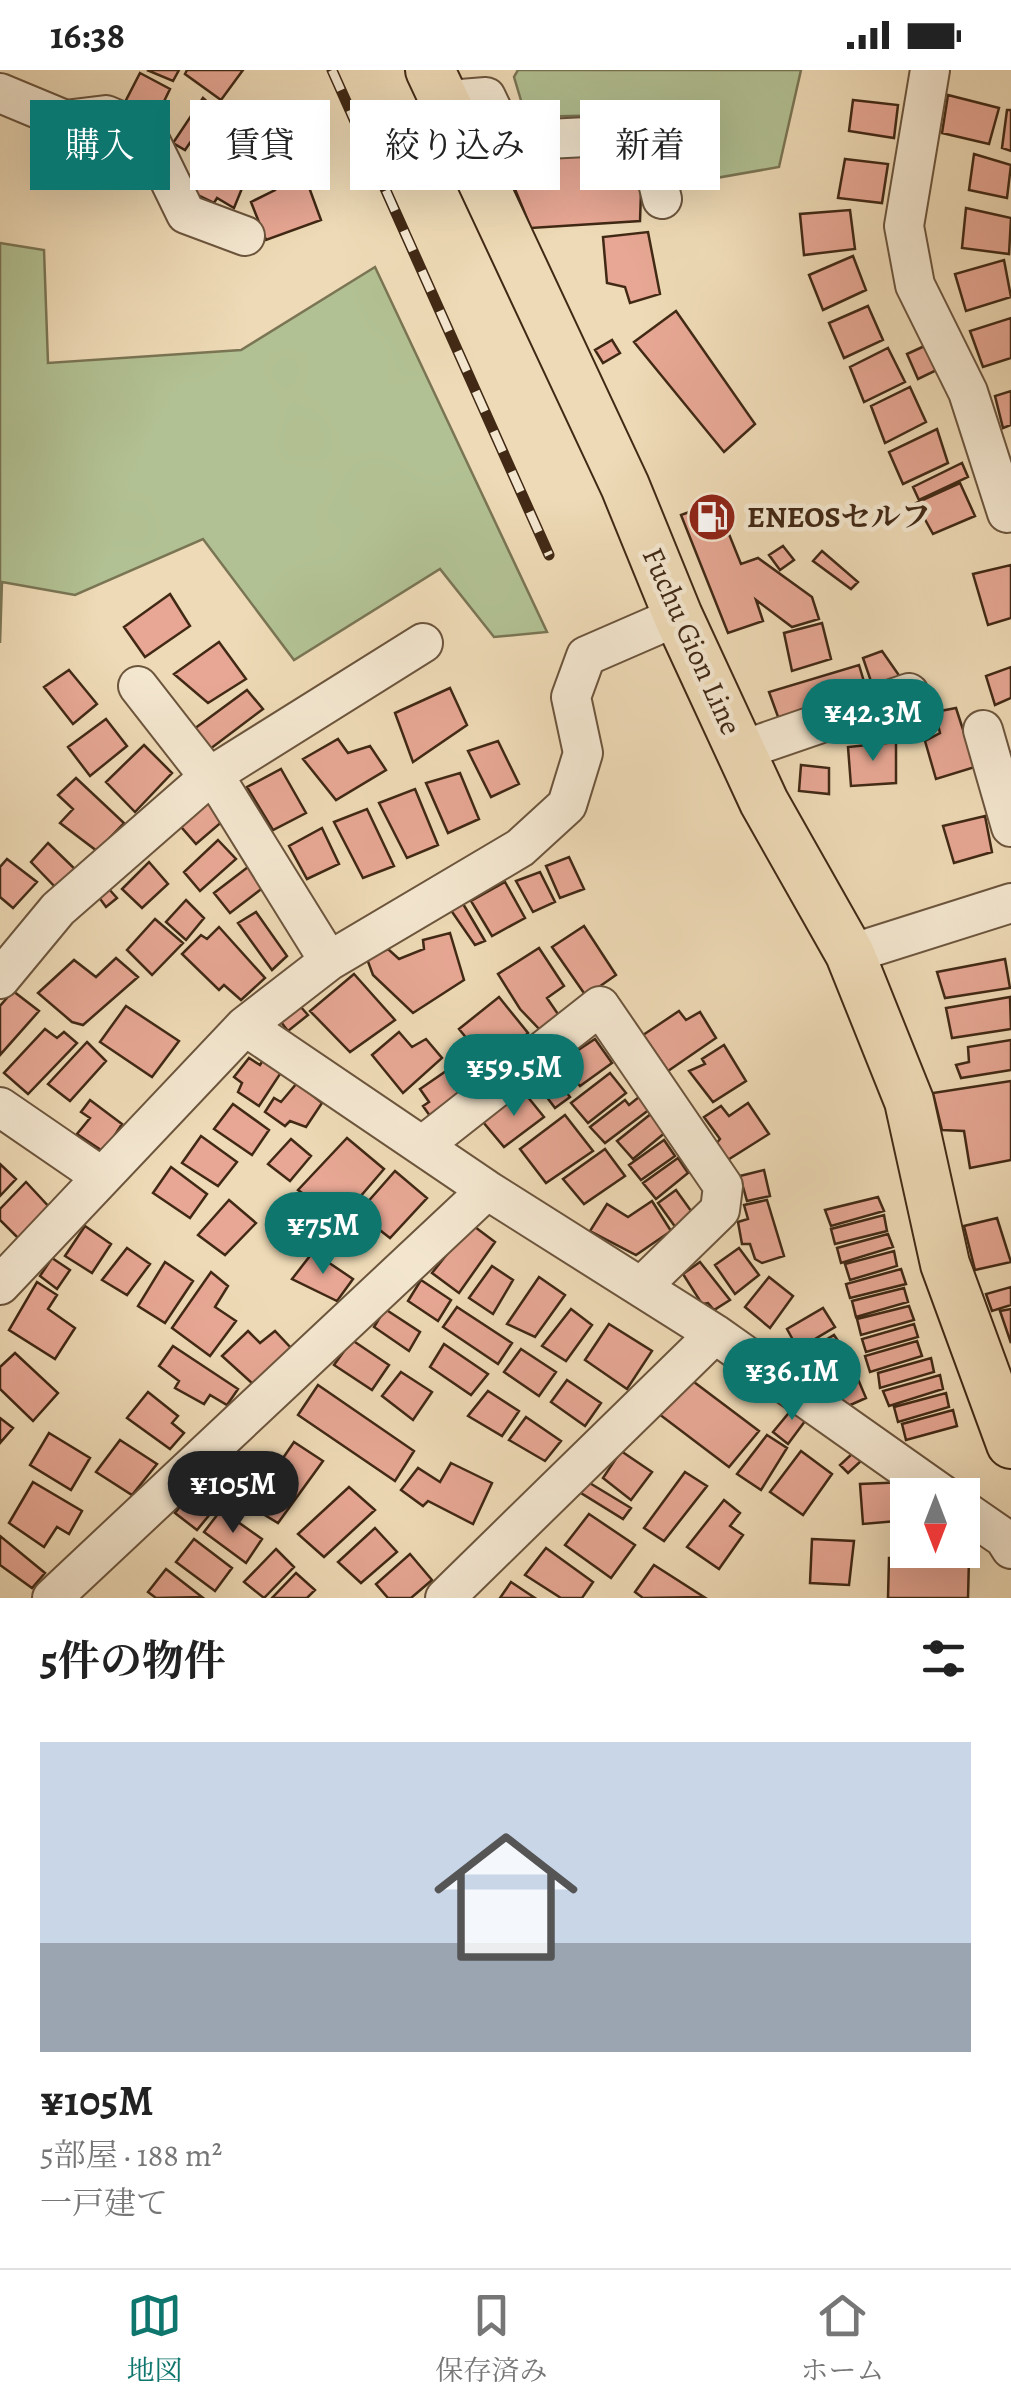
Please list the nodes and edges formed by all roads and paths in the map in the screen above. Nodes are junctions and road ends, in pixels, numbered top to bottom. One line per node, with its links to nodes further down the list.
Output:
1 (930, 70): 6 (street)
2 (446, 84): 4 (street); 7 (main road, Fuchu Gion Line)
3 (0, 93): 5 (street)
4 (662, 199)
5 (245, 236)
6 (1011, 512)
7 (678, 616): 12 (main road, Fuchu Gion Line); 17 (street)
8 (423, 643): 13 (street)
9 (138, 686): 13 (street)
10 (908, 694): 12 (street)
11 (983, 730): 14 (street)
12 (740, 751): 16 (main road, Fuchu Gion Line)
13 (211, 776): 17 (street); 18 (street)
14 (1011, 826)
15 (1011, 903): 16 (street)
16 (850, 954): 27 (main road, Fuchu Gion Line)
17 (328, 961): 19 (street)
18 (0, 979)
19 (245, 1026): 21 (street); 22 (street)
20 (0, 1107): 22 (street)
21 (422, 1146): 23 (street); 25 (street)
22 (102, 1178): 24 (street)
23 (487, 1190): 25 (street); 31 (street)
24 (0, 1285)
25 (641, 1287): 26 (street)
26 (715, 1334): 28 (street); 32 (street)
27 (1011, 1444)
28 (919, 1478)
29 (980, 1521): 30 (street)
30 (1011, 1549)
31 (52, 1598)
32 (445, 1598)

